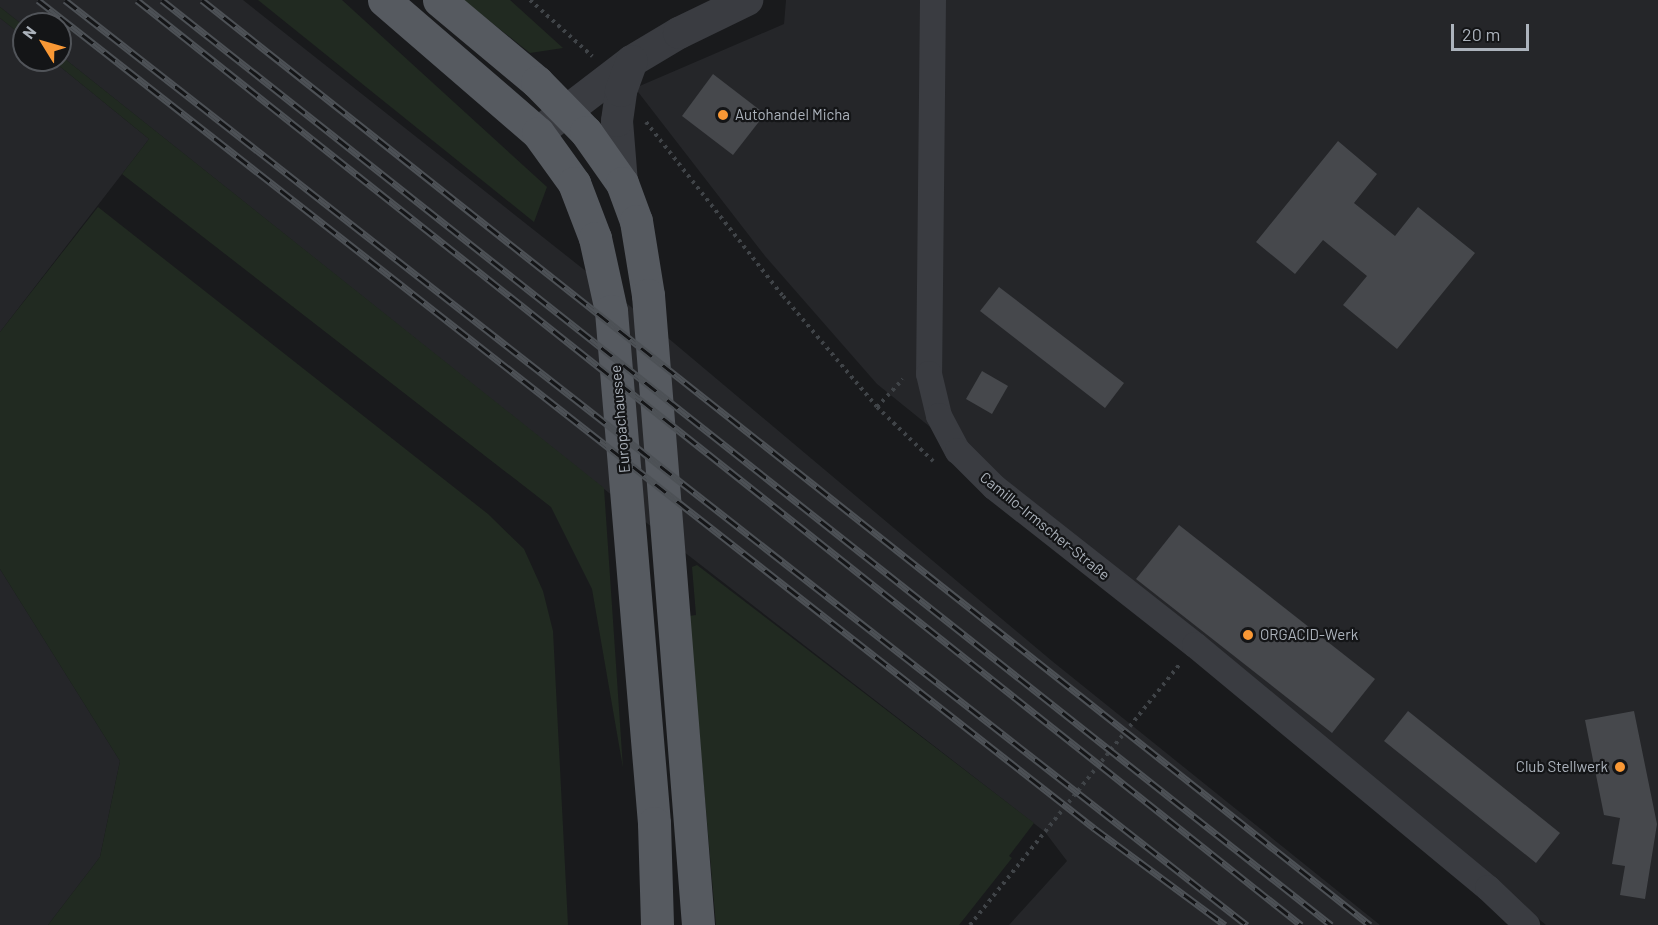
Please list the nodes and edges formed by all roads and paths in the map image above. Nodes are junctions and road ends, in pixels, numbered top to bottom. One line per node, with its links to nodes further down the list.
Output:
1 (384, 0): 8 (main road, Europachaussee)
2 (439, 0): 7 (main road)
3 (530, 0): 6 (path)
4 (747, 0): 6 (street)
5 (933, 0): 14 (street, Camillo-Irmscher-Straße)
6 (621, 69): 7 (street); 9 (street)
7 (566, 110): 8 (street); 9 (main road)
8 (538, 133): 11 (main road, Europachaussee)
9 (622, 183): 12 (main road)
10 (1181, 662): 13 (path)
11 (657, 925)
12 (698, 925)
13 (970, 925)
14 (1527, 925)

